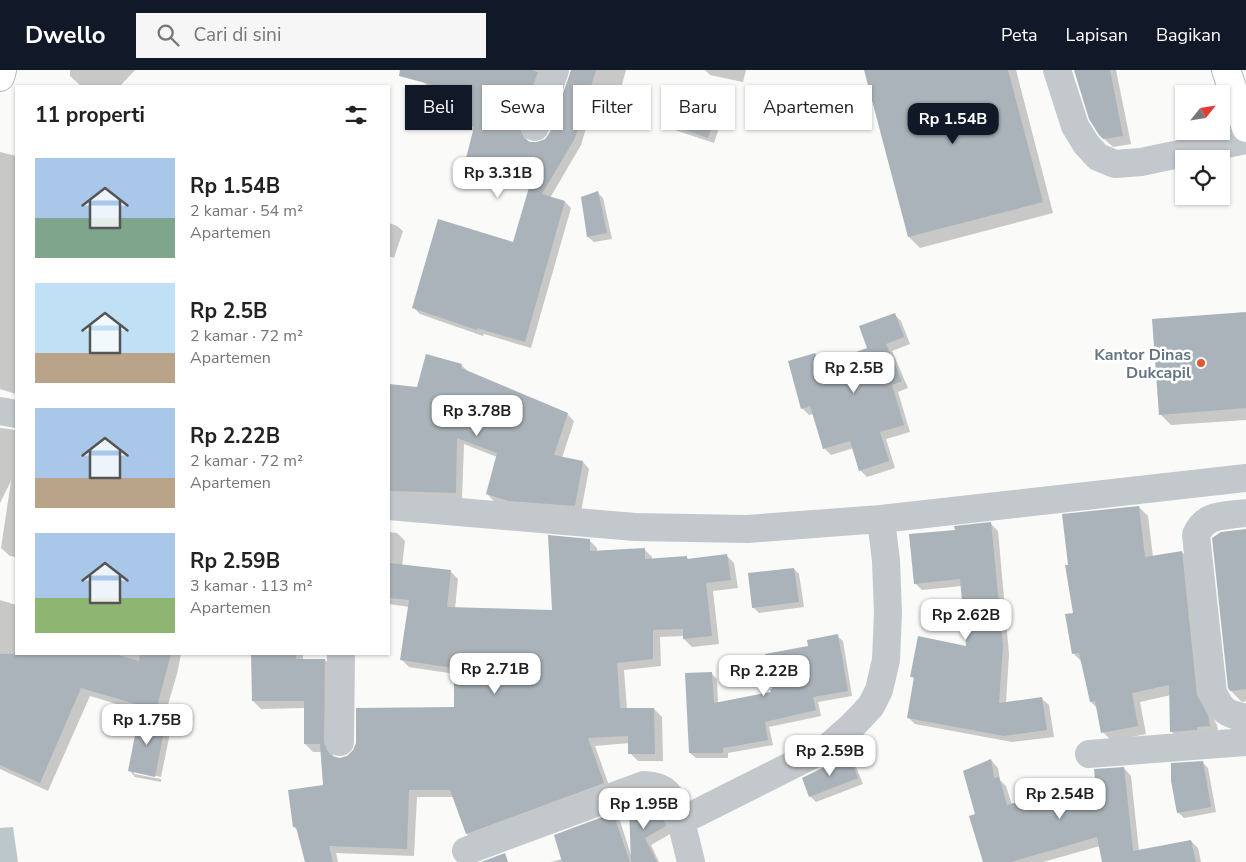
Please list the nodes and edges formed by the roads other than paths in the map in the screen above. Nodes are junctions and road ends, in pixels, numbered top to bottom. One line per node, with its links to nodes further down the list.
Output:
1 (2, 70): 5 (main road)
2 (555, 70): 6 (street)
3 (1057, 70): 8 (street)
4 (1226, 70): 7 (main road)
5 (0, 77)
6 (550, 85)
7 (1246, 128)
8 (1246, 140)
9 (0, 411): 10 (street)
10 (15, 414)
11 (1246, 478): 14 (street)
12 (390, 506): 14 (street)
13 (1246, 513): 16 (street)
14 (881, 518): 20 (street)
15 (342, 655): 17 (street)
16 (1246, 718)
17 (340, 742)
18 (1246, 742): 19 (street)
19 (1089, 754)
20 (681, 821): 21 (street); 22 (street)
21 (466, 850)
22 (691, 862)

